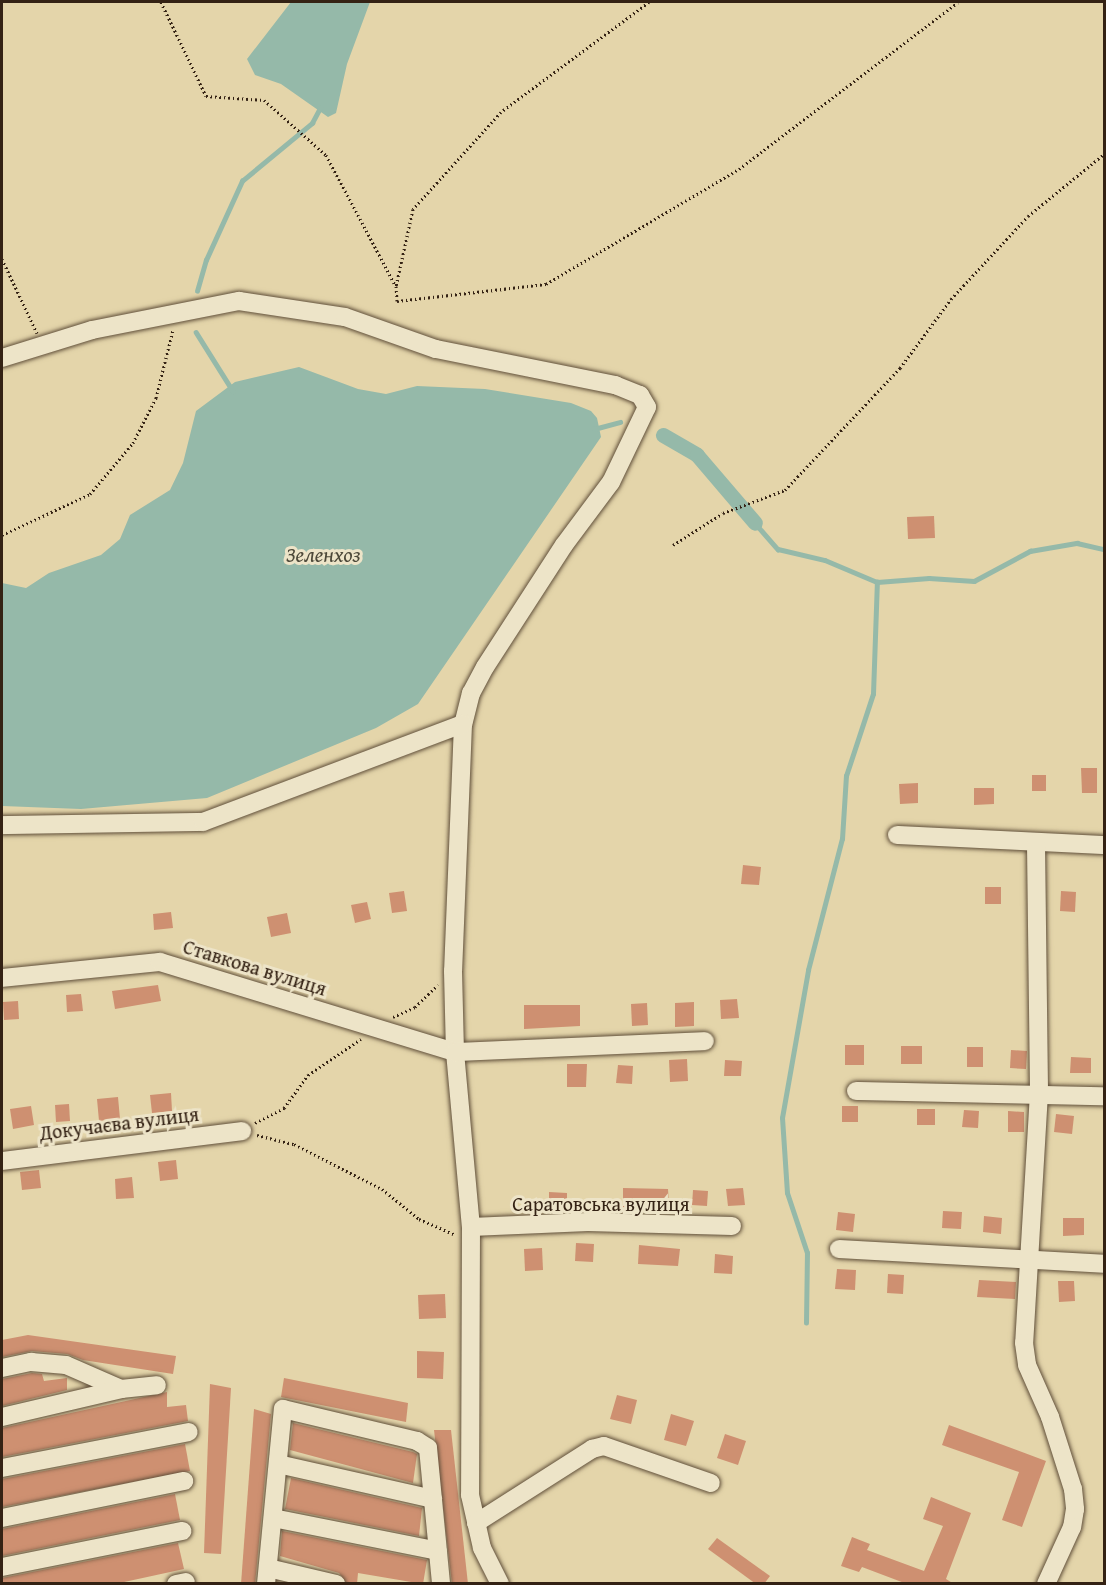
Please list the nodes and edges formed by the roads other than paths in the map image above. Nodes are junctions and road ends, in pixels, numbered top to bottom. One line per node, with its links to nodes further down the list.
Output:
1 (2, 358): 2 (street)
2 (463, 724): 3 (street); 9 (street)
3 (2, 825)
4 (897, 835): 5 (street)
5 (1036, 844): 6 (street); 11 (street)
6 (1104, 845)
7 (2, 978): 9 (street, Ставкова вулиця)
8 (705, 1041): 9 (street)
9 (454, 1052): 16 (street)
10 (856, 1091): 11 (street)
11 (1039, 1093): 12 (street); 18 (street)
12 (1104, 1096)
13 (242, 1131): 14 (street, Докучаєва вулиця)
14 (2, 1161)
15 (732, 1226): 16 (street, Саратовська вулиця)
16 (471, 1234): 32 (street)
17 (839, 1249): 18 (street)
18 (1028, 1261): 19 (street); 40 (street)
19 (1104, 1264)
20 (2, 1368): 22 (street)
21 (157, 1385): 22 (street)
22 (121, 1389): 23 (street)
23 (2, 1418)
24 (189, 1432): 26 (street)
25 (278, 1464): 29 (street); 29 (street); 31 (street)
26 (2, 1468)
27 (184, 1481): 30 (street)
28 (711, 1483): 32 (street)
29 (433, 1499): 34 (street)
30 (2, 1518)
31 (273, 1518): 34 (street); 36 (street)
32 (476, 1523): 39 (street)
33 (182, 1531): 35 (street)
34 (438, 1551): 38 (street)
35 (2, 1568)
36 (267, 1576): 37 (street)
37 (336, 1584)
38 (441, 1584)
39 (500, 1584)
40 (1046, 1584)

